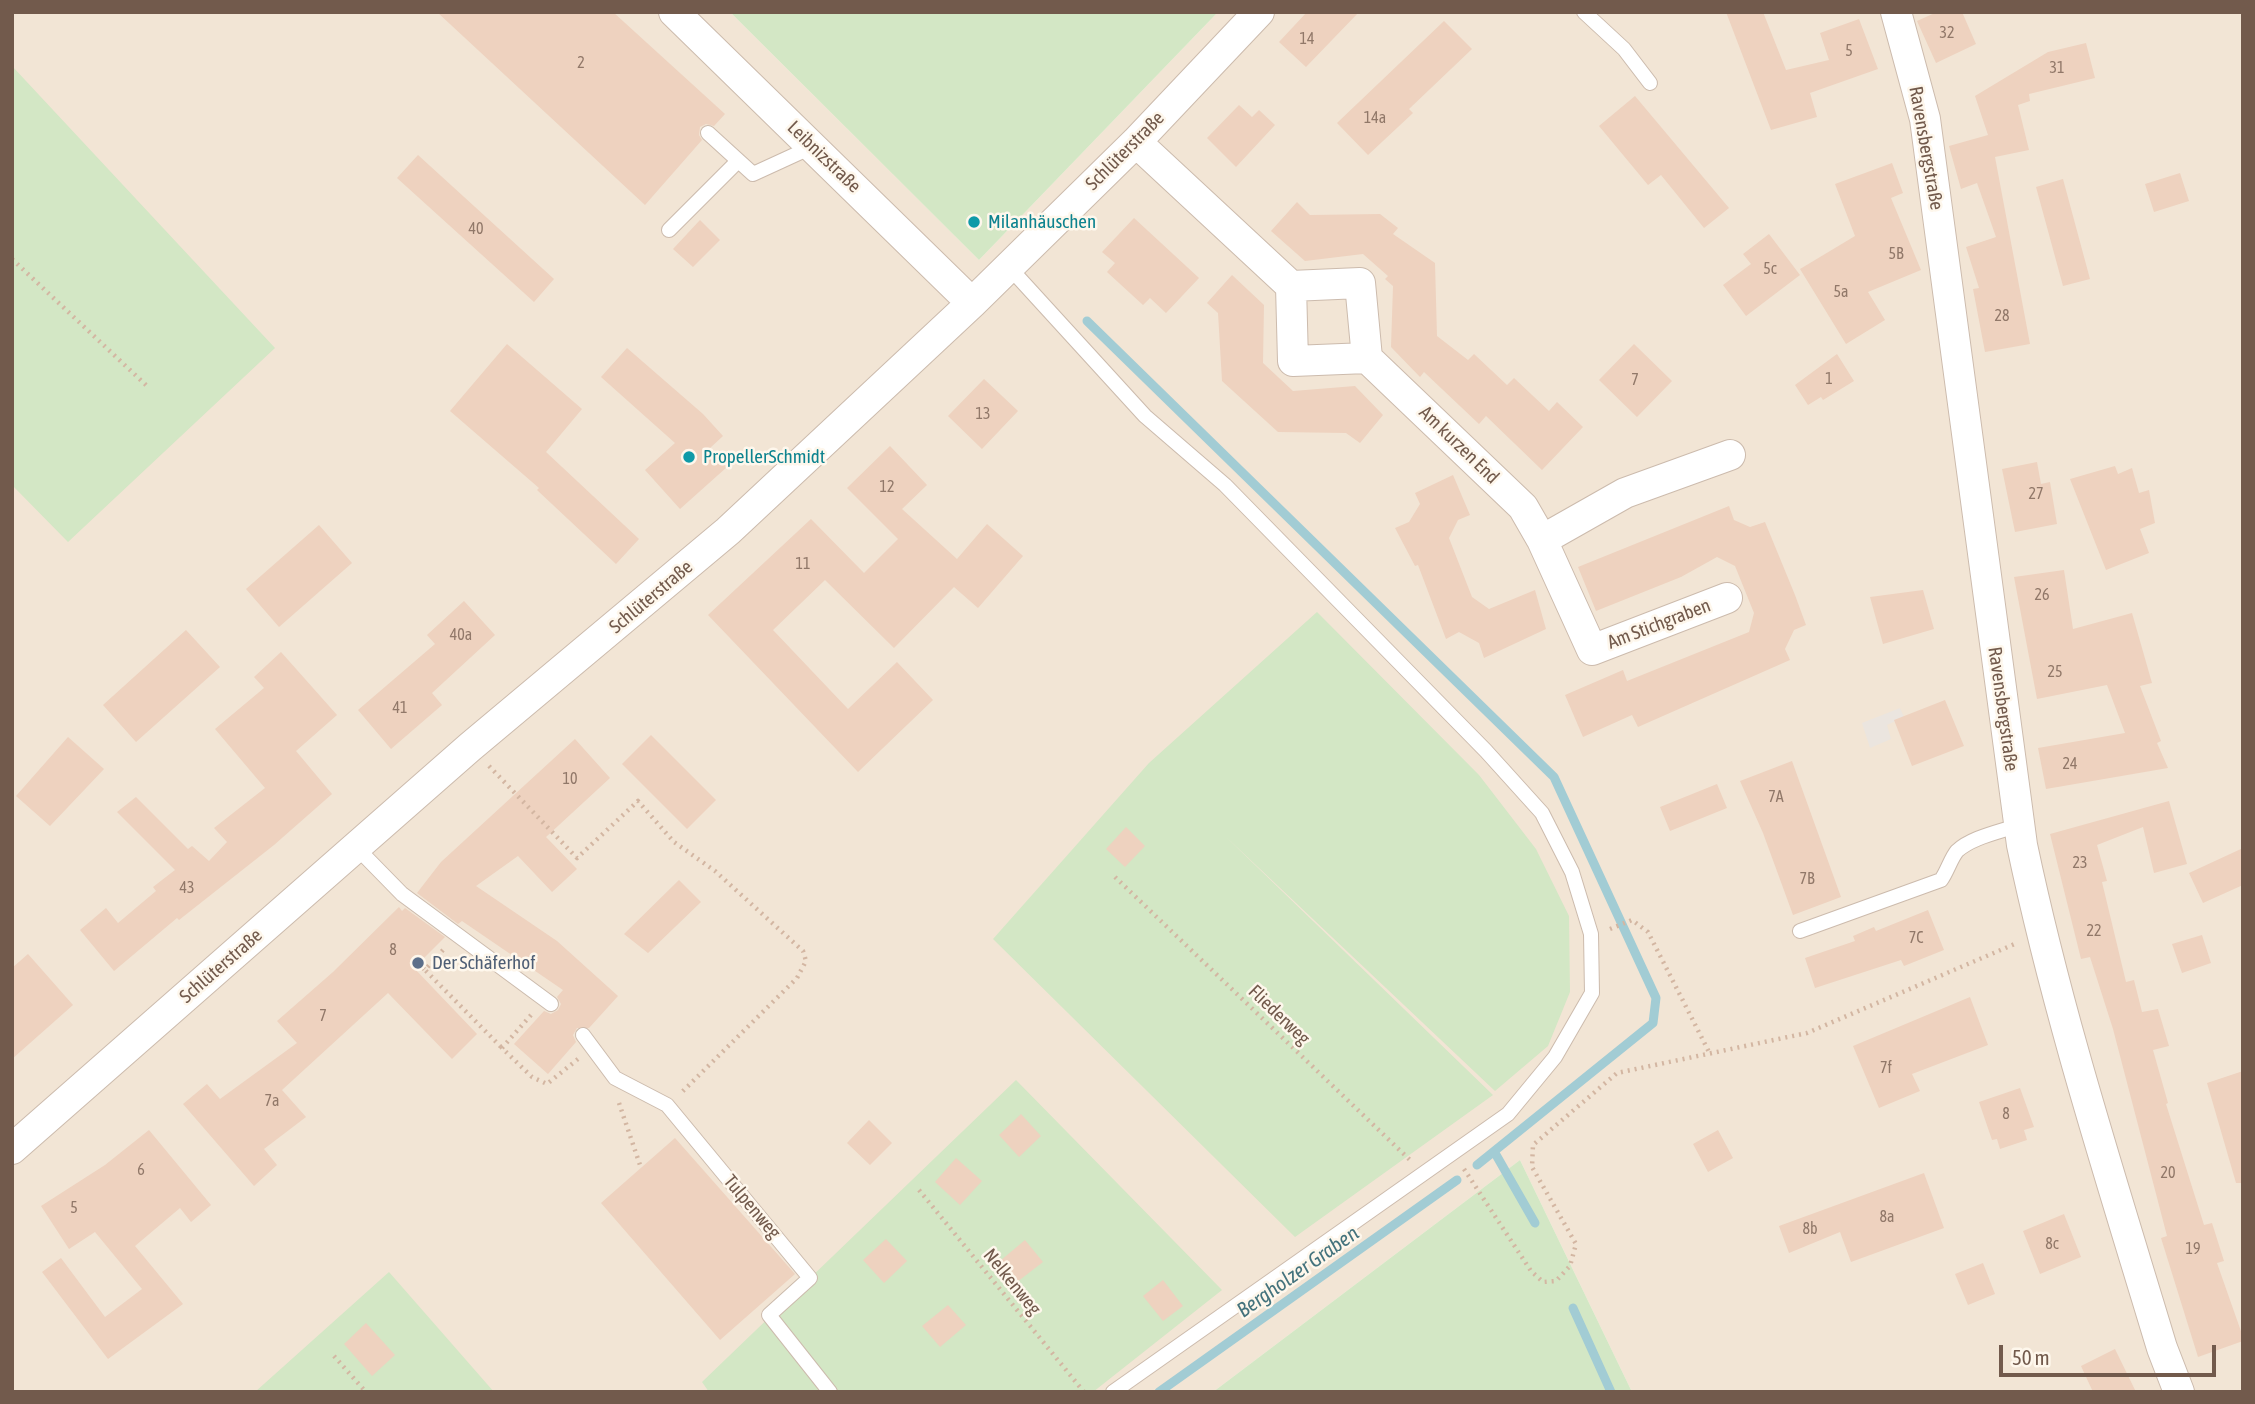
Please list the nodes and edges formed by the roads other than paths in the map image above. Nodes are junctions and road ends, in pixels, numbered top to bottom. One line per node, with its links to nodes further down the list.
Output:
1 (674, 12): 8 (street, Leibnizstraße)
2 (1259, 12): 7 (street, Schlüterstraße)
3 (1584, 12): 5 (lane)
4 (1896, 12): 19 (street, Ravensbergstraße)
5 (1650, 83)
6 (708, 133): 9 (lane)
7 (1136, 142): 11 (street, Schlüterstraße); 12 (street)
8 (814, 146): 9 (lane); 13 (street, Leibnizstraße)
9 (738, 161): 10 (lane)
10 (670, 230)
11 (1008, 266): 13 (street, Schlüterstraße); 26 (lane)
12 (1291, 286): 14 (street); 14 (street)
13 (972, 303): 20 (street, Schlüterstraße)
14 (1367, 358): 16 (street, Am kurzen End)
15 (1730, 455): 16 (street)
16 (1542, 540): 18 (street, Am kurzen End)
17 (1727, 598): 18 (street, Am Stichgraben)
18 (1591, 650)
19 (2019, 825): 21 (lane); 27 (street, Ravensbergstraße)
20 (356, 847): 22 (lane); 24 (street, Schlüterstraße)
21 (1800, 931)
22 (548, 1002)
23 (587, 1041): 25 (lane, Tulpenweg)
24 (12, 1149)
25 (830, 1392)
26 (1113, 1392)
27 (2179, 1392)

